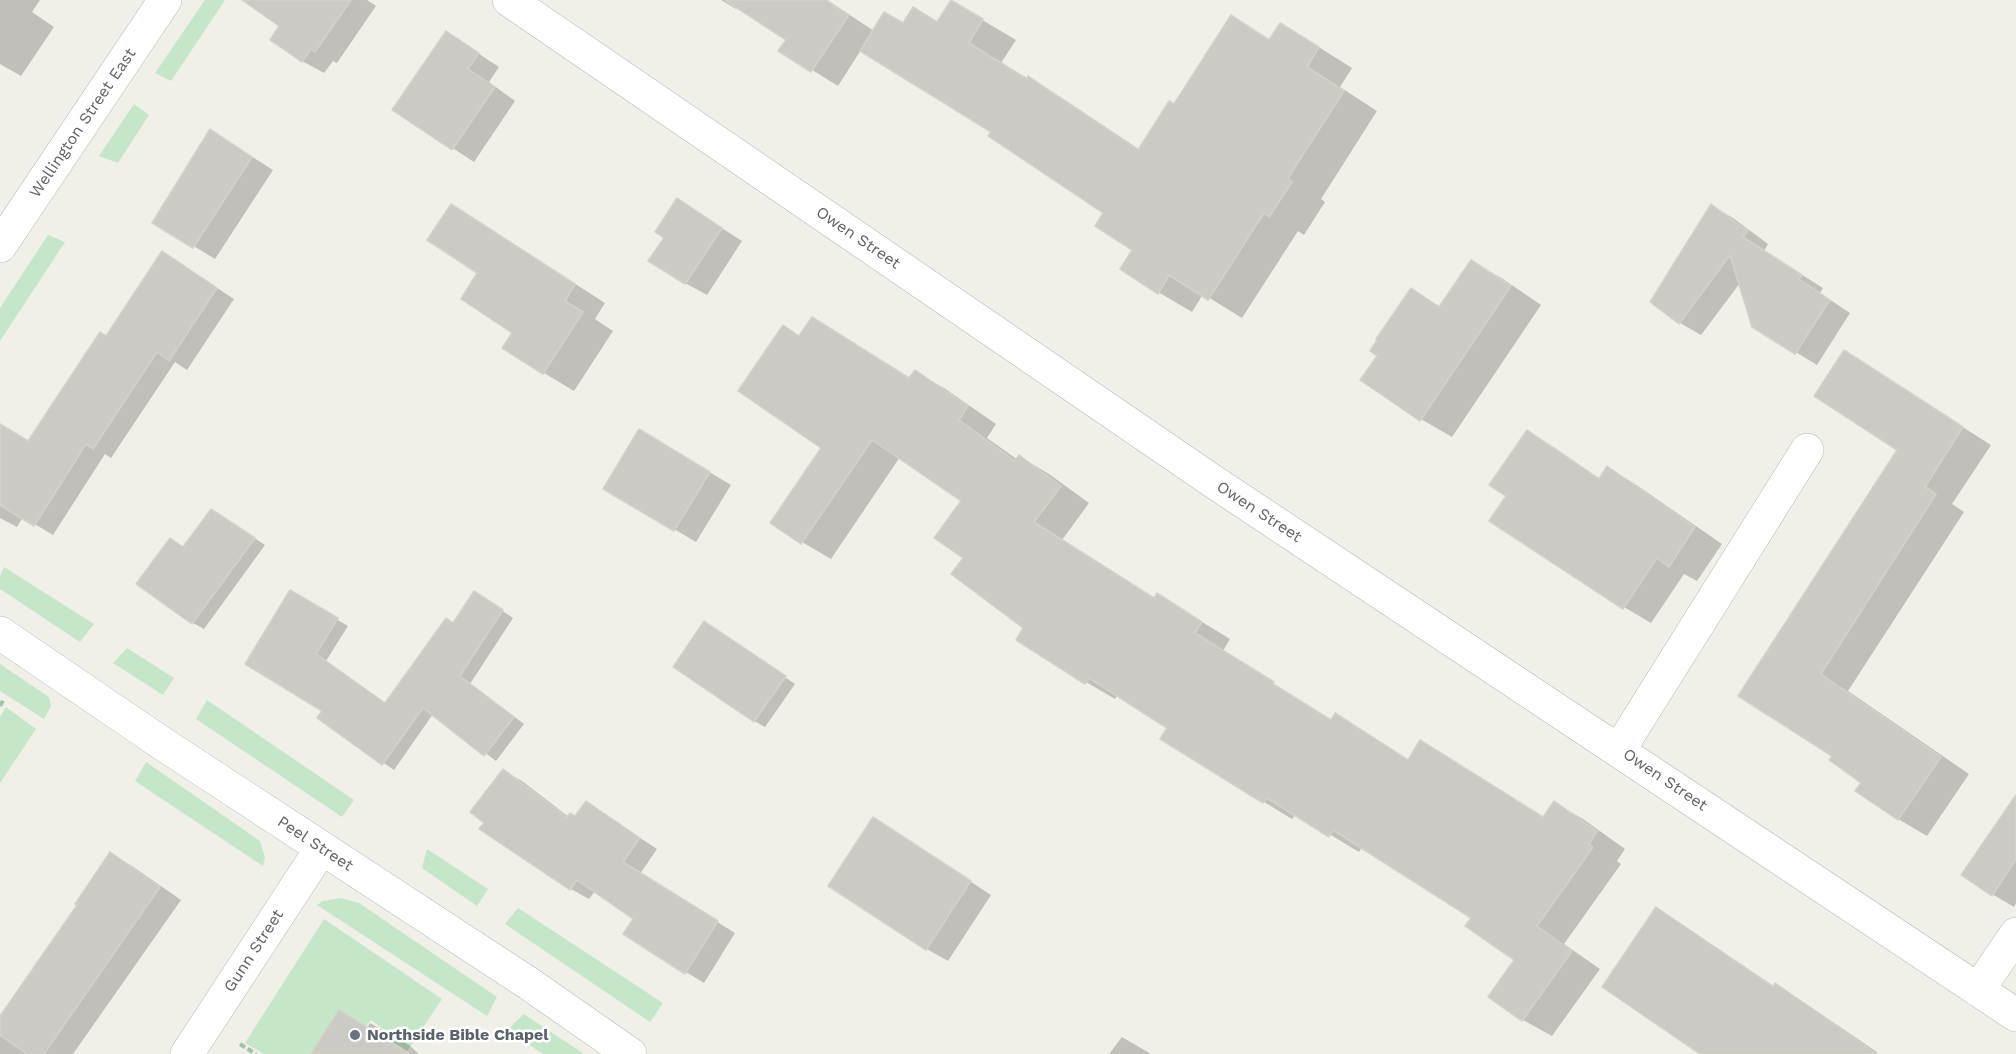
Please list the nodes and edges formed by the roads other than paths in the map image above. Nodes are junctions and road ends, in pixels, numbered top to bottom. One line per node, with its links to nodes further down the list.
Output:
1 (165, 0): 3 (street, Wellington Street East)
2 (509, 0): 6 (street, Owen Street)
3 (0, 246)
4 (1807, 450): 6 (street)
5 (0, 633): 7 (street, Peel Street)
6 (1619, 750): 9 (street, Owen Street)
7 (321, 849): 11 (street, Gunn Street); 12 (street, Peel Street)
8 (2016, 934): 9 (street)
9 (1978, 990): 10 (street, Owen Street)
10 (2016, 1015)
11 (187, 1054)
12 (630, 1054)

